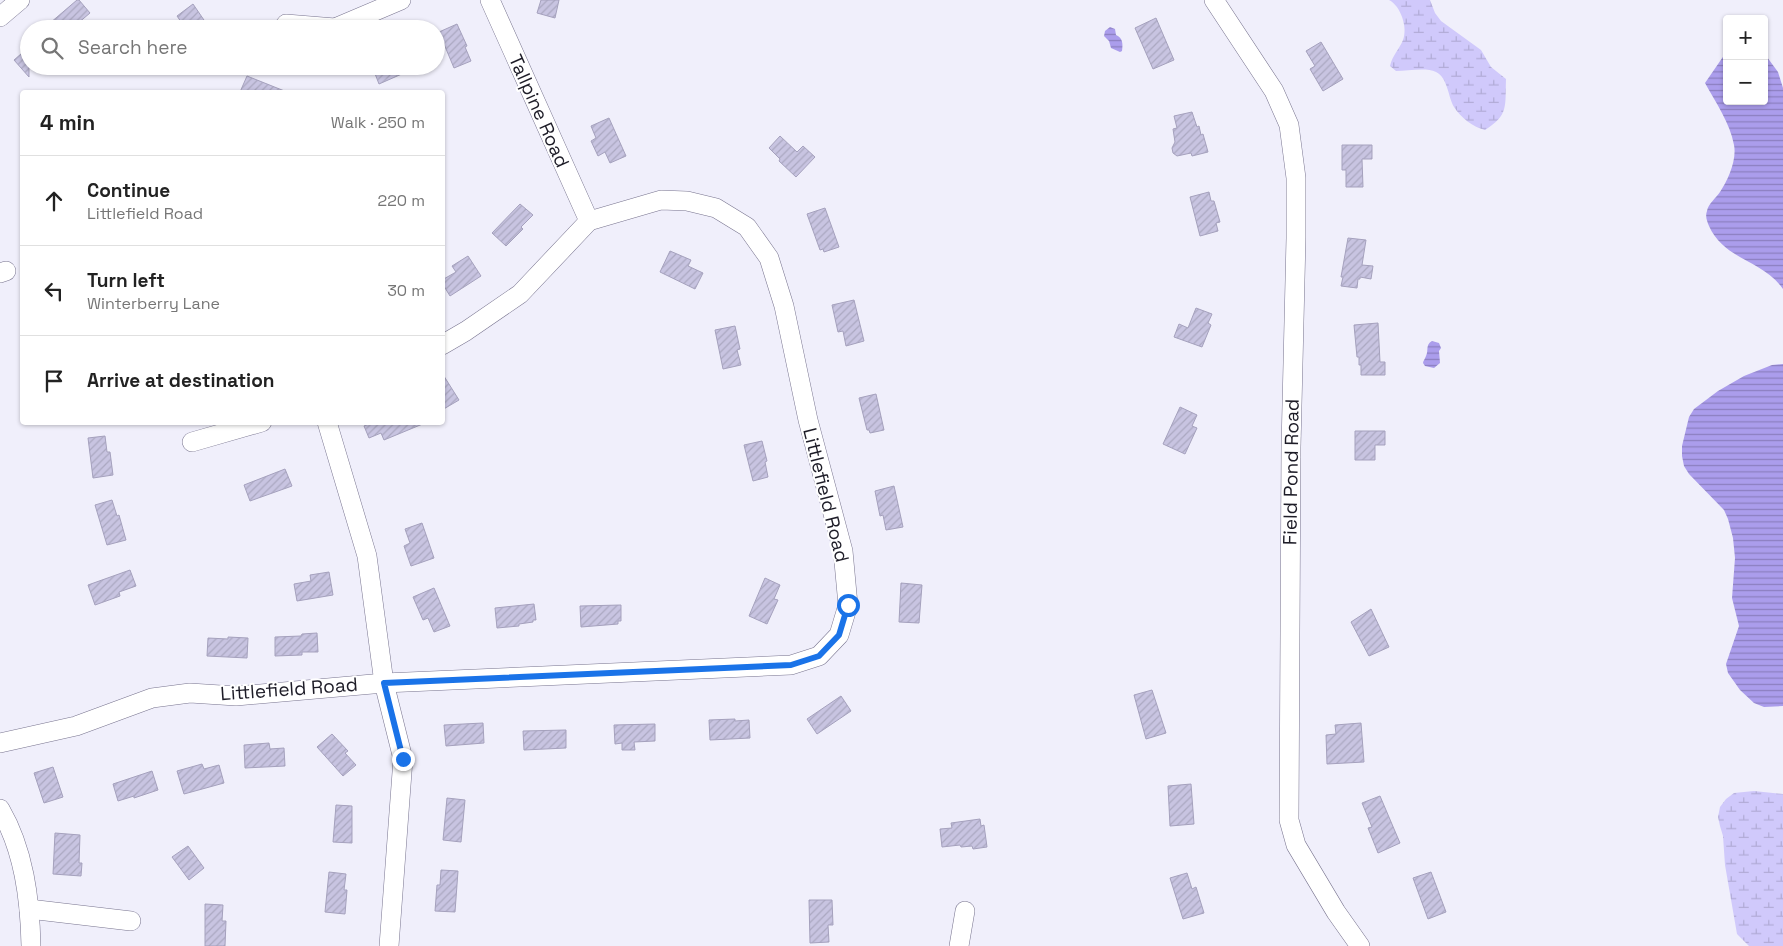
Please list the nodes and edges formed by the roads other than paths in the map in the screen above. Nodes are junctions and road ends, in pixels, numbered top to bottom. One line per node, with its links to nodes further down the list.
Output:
1 (20, 0): 5 (street)
2 (401, 0): 6 (street)
3 (490, 0): 7 (street, Tallpine Road)
4 (1214, 0): 21 (street, Field Pond Road)
5 (0, 17)
6 (354, 20)
7 (589, 221): 8 (street); 12 (street, Littlefield Road)
8 (445, 343)
9 (252, 425): 11 (street)
10 (328, 425): 12 (street)
11 (192, 442)
12 (384, 683): 13 (street, Littlefield Road); 19 (street)
13 (0, 743)
14 (0, 809): 15 (street)
15 (29, 909): 17 (street); 18 (street)
16 (965, 911): 20 (street)
17 (131, 921)
18 (31, 946)
19 (389, 946)
20 (959, 946)
21 (1360, 946)

